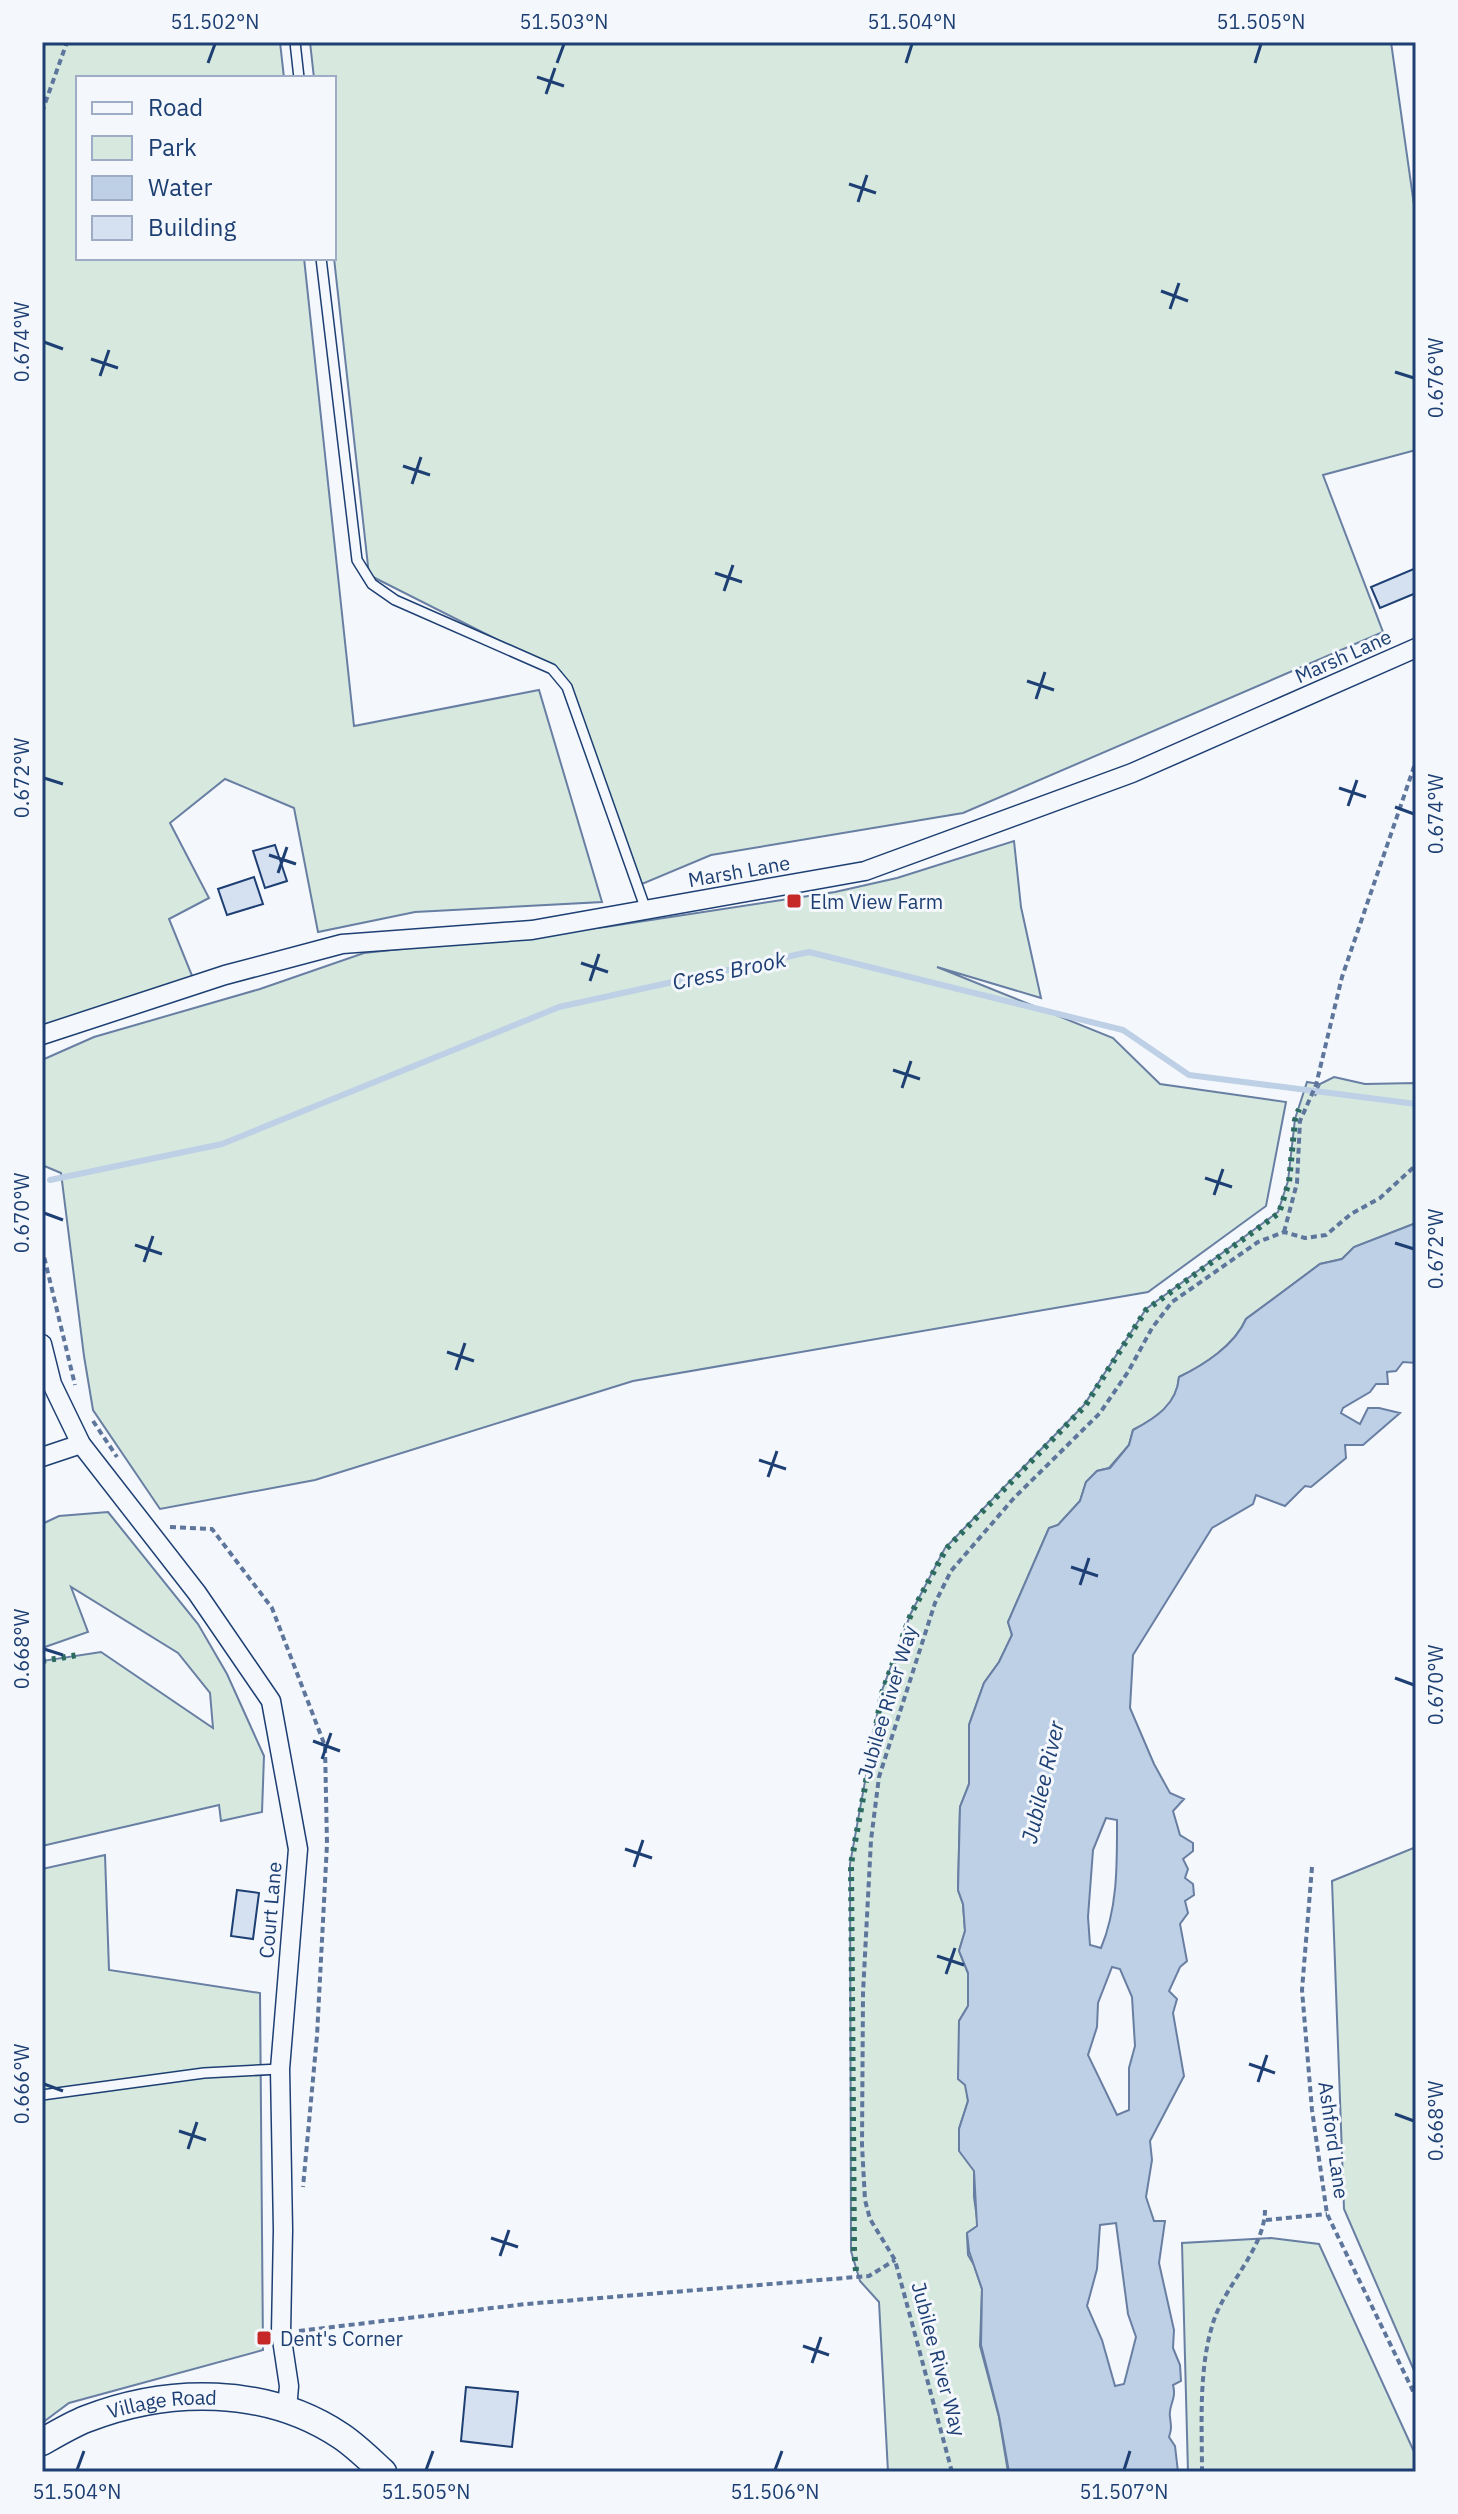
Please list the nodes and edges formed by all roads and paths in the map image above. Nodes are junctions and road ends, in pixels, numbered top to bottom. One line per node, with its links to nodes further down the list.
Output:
1 (67, 42): 4 (path)
2 (295, 42): 3 (lane)
3 (299, 76)
4 (42, 112)
5 (321, 260): 8 (lane)
6 (1416, 648): 8 (street, Marsh Lane)
7 (1416, 761): 11 (path)
8 (646, 910): 9 (street, Marsh Lane)
9 (42, 1035)
10 (1416, 1165): 11 (path)
11 (1284, 1232): 27 (path, Jubilee River Way)
12 (42, 1248): 14 (path)
13 (42, 1344): 16 (street, Court Lane)
14 (75, 1386)
15 (88, 1414): 18 (path)
16 (81, 1444): 17 (street); 21 (street, Court Lane)
17 (42, 1457)
18 (122, 1464)
19 (166, 1527): 23 (path)
20 (1312, 1867): 25 (path, Ashford Lane)
21 (280, 2069): 22 (lane); 28 (street, Court Lane)
22 (42, 2095)
23 (302, 2189)
24 (1265, 2210): 26 (path)
25 (1327, 2214): 26 (path); 29 (path, Ashford Lane)
26 (1265, 2220): 34 (path)
27 (895, 2260): 28 (path); 33 (path, Jubilee River Way)
28 (281, 2333): 30 (street, Court Lane)
29 (1416, 2397)
30 (287, 2409): 31 (main road, Village Road); 32 (main road, Village Road)
31 (42, 2442)
32 (383, 2472)
33 (952, 2472)
34 (1202, 2472)

